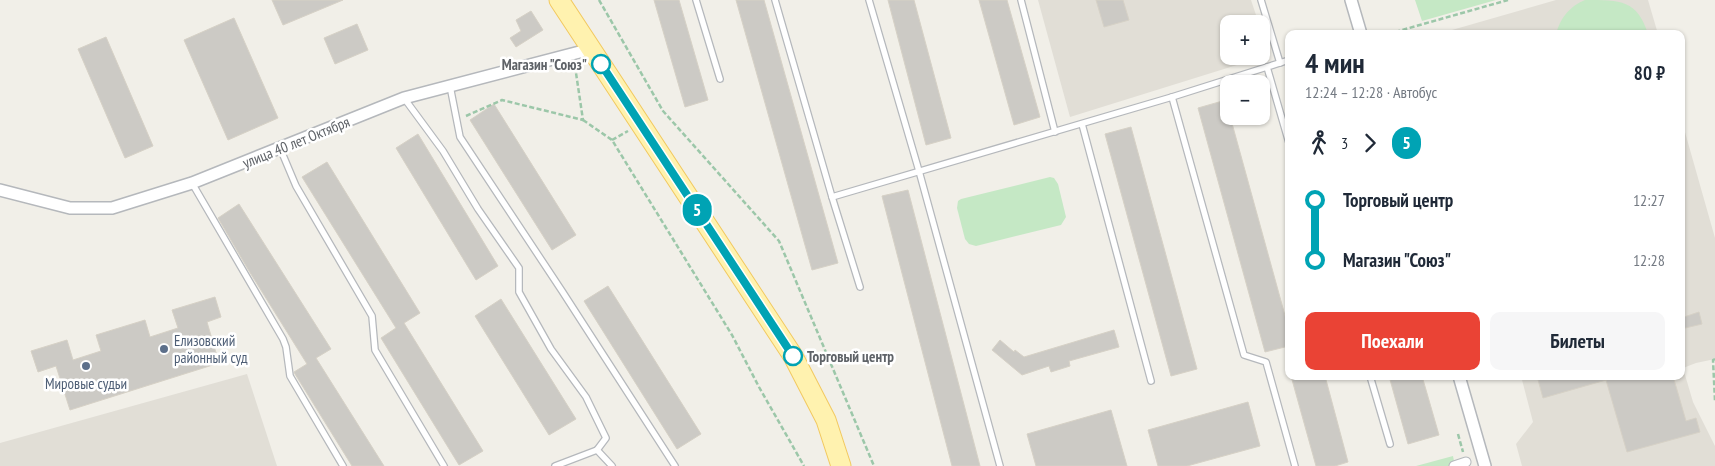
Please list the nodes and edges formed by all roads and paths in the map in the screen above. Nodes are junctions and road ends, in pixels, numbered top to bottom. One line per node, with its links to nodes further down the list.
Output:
1 (559, 0): 12 (main road)
2 (599, 0): 21 (path)
3 (696, 0): 17 (lane)
4 (775, 0): 34 (lane)
5 (869, 0): 31 (lane)
6 (1021, 0): 28 (lane)
7 (1261, 0): 14 (lane)
8 (1351, 0): 10 (street)
9 (1508, 0): 11 (path)
10 (1360, 30)
11 (1402, 30)
12 (591, 49): 18 (street, улица 40 лет Октября); 50 (main road)
13 (1285, 61): 14 (lane)
14 (1280, 62): 15 (lane)
15 (1267, 67): 19 (lane); 26 (lane)
16 (576, 73): 24 (path)
17 (720, 79)
18 (450, 86): 20 (street, улица 40 лет Октября); 23 (lane)
19 (1172, 97): 25 (lane); 53 (lane)
20 (404, 98): 30 (street, улица 40 лет Октября); 42 (lane)
21 (663, 111): 22 (path); 51 (path)
22 (658, 114)
23 (457, 120): 24 (path); 48 (lane)
24 (583, 120): 29 (path)
25 (1082, 124): 28 (lane); 39 (lane)
26 (1285, 129)
27 (629, 130): 29 (path)
28 (1055, 132): 31 (lane)
29 (612, 140): 49 (path)
30 (280, 148): 32 (street, улица 40 лет Октября); 45 (lane)
31 (919, 171): 34 (lane); 52 (lane)
32 (192, 183): 33 (street, улица 40 лет Октября); 44 (lane)
33 (0, 190)
34 (832, 197): 35 (lane)
35 (860, 287)
36 (1715, 359): 40 (path)
37 (1371, 380): 41 (lane)
38 (1460, 380): 55 (street)
39 (1151, 381)
40 (1715, 400)
41 (1390, 444)
42 (597, 450): 46 (lane); 47 (lane)
43 (1466, 462): 54 (street)
44 (343, 466)
45 (444, 466)
46 (555, 466)
47 (612, 466)
48 (675, 466)
49 (804, 466)
50 (841, 466)
51 (874, 466)
52 (1000, 466)
53 (1295, 466)
54 (1454, 466)
55 (1485, 466)

